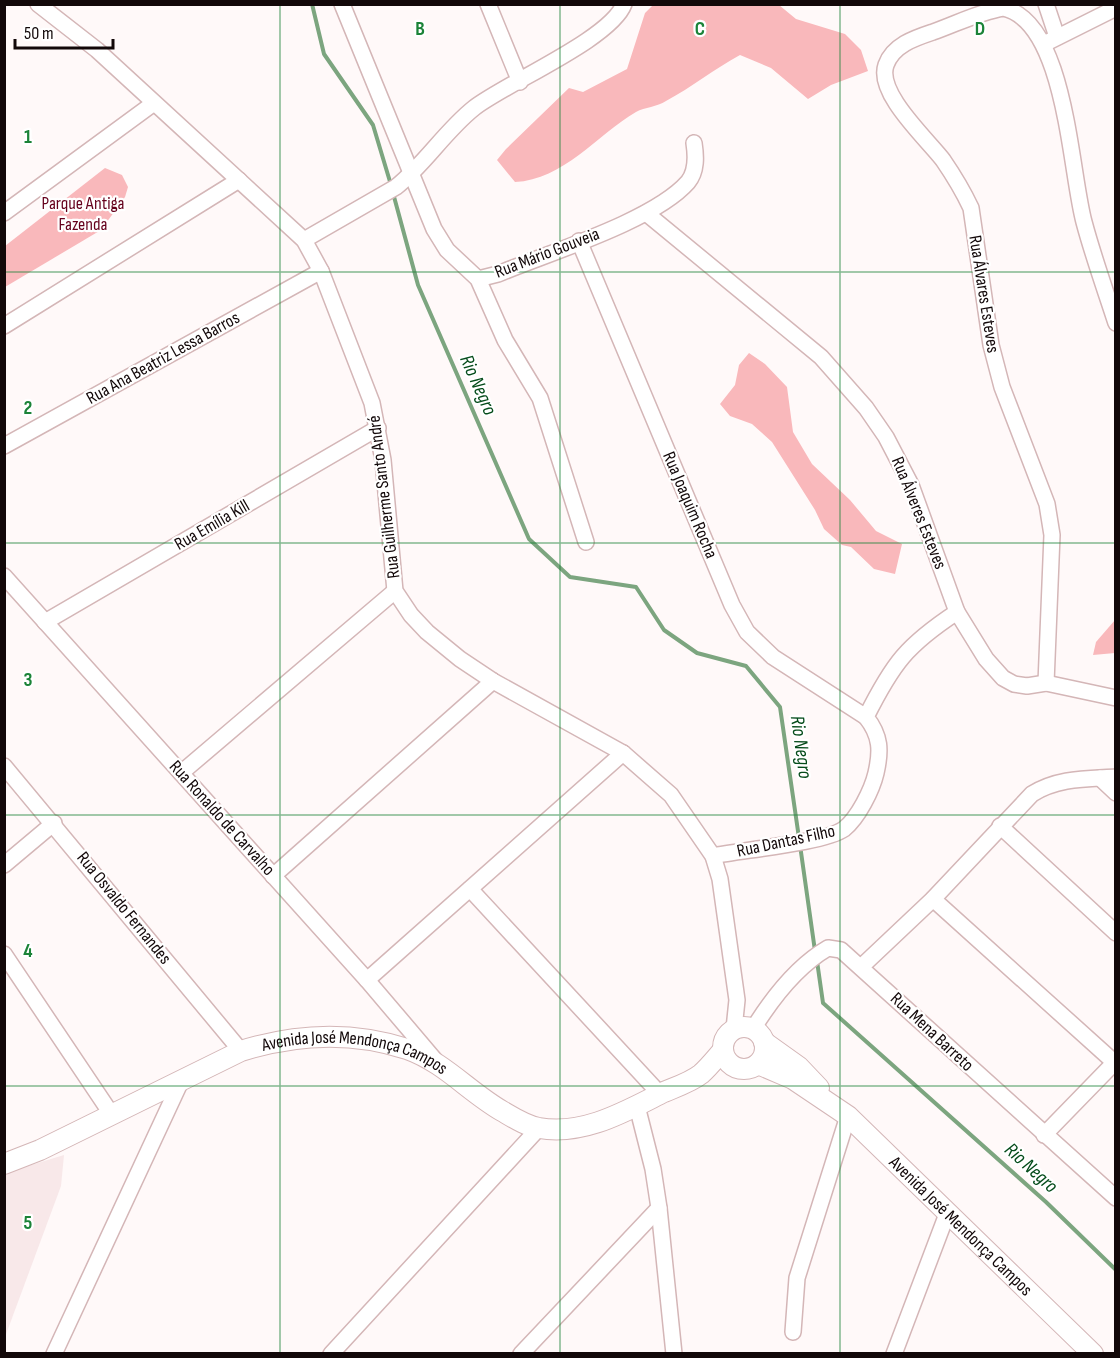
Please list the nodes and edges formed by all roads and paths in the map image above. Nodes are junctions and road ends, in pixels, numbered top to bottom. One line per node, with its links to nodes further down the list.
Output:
1 (38, 4): 9 (street, Rua Guilherme Santo André)
2 (342, 4): 11 (street, Rua Mário Gouveia)
3 (488, 4): 8 (street)
4 (624, 4): 8 (street)
5 (1046, 4): 7 (street)
6 (1116, 8): 7 (street)
7 (1050, 41): 19 (street); 29 (street, Rua Álvares Esteves)
8 (520, 82): 11 (street)
9 (154, 102): 12 (street, Rua Guilherme Santo André); 13 (street)
10 (694, 143): 14 (street, Rua Mário Gouveia)
11 (410, 176): 15 (street); 18 (street, Rua Mário Gouveia)
12 (239, 180): 15 (street, Rua Guilherme Santo André); 20 (street)
13 (4, 213)
14 (646, 213): 16 (street, Rua Mário Gouveia); 26 (street, Rua Álveres Esteves)
15 (304, 240): 17 (street, Rua Guilherme Santo André)
16 (579, 241): 18 (street, Rua Mário Gouveia); 31 (street, Rua Joaquim Rocha)
17 (321, 271): 21 (street, Rua Guilherme Santo André); 22 (street, Rua Ana Beatriz Lessa Barros)
18 (477, 279): 23 (street)
19 (1116, 323)
20 (4, 326)
21 (378, 429): 25 (street, Rua Guilherme Santo André); 27 (street, Rua Emília Kill)
22 (4, 446)
23 (586, 542)
24 (4, 576): 27 (street, Rua Ronaldo de Carvalho)
25 (395, 591): 28 (street, Rua Guilherme Santo André); 34 (street)
26 (957, 612): 29 (street, Rua Álveres Esteves); 31 (street)
27 (45, 622): 34 (street, Rua Ronaldo de Carvalho)
28 (493, 681): 32 (street, Rua Guilherme Santo André); 41 (street)
29 (1046, 683): 30 (street, Rua Álveres Esteves)
30 (1116, 698)
31 (867, 717): 39 (street, Rua Dantas Filho)
32 (623, 753): 39 (street, Rua Guilherme Santo André); 42 (street)
33 (4, 766): 37 (street, Rua Osvaldo Fernandes)
34 (181, 773): 41 (street, Rua Ronaldo de Carvalho)
35 (1108, 777): 36 (street); 38 (street)
36 (1116, 793)
37 (54, 823): 40 (street); 50 (street, Rua Osvaldo Fernandes)
38 (1000, 826): 43 (street); 44 (street)
39 (713, 856): 48 (street, Rua Guilherme Santo André)
40 (4, 865)
41 (273, 876): 47 (street, Rua Ronaldo de Carvalho)
42 (470, 889): 47 (street); 57 (street)
43 (933, 900): 46 (street); 52 (street)
44 (1116, 933)
45 (4, 954): 60 (street)
46 (861, 967): 48 (street, Rua Mena Barreto); 63 (street, Rua Mena Barreto)
47 (367, 980): 51 (street, Rua Ronaldo de Carvalho)
48 (750, 1032): 49 (main road); 53 (main road); 58 (main road, Avenida José Mendonça Campos)
49 (723, 1050): 54 (main road); 55 (main road, Avenida José Mendonça Campos)
50 (241, 1051): 51 (main road, Avenida José Mendonça Campos); 56 (main road, Avenida José Mendonça Campos)
51 (437, 1062): 62 (main road, Avenida José Mendonça Campos)
52 (1115, 1062): 63 (street)
53 (758, 1064): 54 (main road); 58 (main road, Avenida José Mendonça Campos)
54 (737, 1069): 55 (main road, Avenida José Mendonça Campos)
55 (700, 1074): 57 (main road, Avenida José Mendonça Campos)
56 (181, 1081): 60 (main road, Avenida José Mendonça Campos); 69 (street)
57 (660, 1094): 59 (main road, Avenida José Mendonça Campos)
58 (828, 1100): 61 (main road, Avenida José Mendonça Campos)
59 (637, 1106): 62 (main road, Avenida José Mendonça Campos); 66 (street)
60 (112, 1115): 64 (main road, Avenida José Mendonça Campos)
61 (848, 1116): 67 (main road, Avenida José Mendonça Campos); 68 (street)
62 (539, 1128): 70 (street)
63 (1044, 1135): 65 (street, Rua Mena Barreto)
64 (4, 1164)
65 (1116, 1198)
66 (659, 1208): 71 (street); 72 (street)
67 (947, 1214): 73 (street); 74 (main road, Avenida José Mendonça Campos)
68 (793, 1332)
69 (54, 1353)
70 (332, 1353)
71 (521, 1353)
72 (674, 1353)
73 (894, 1353)
74 (1093, 1353)

